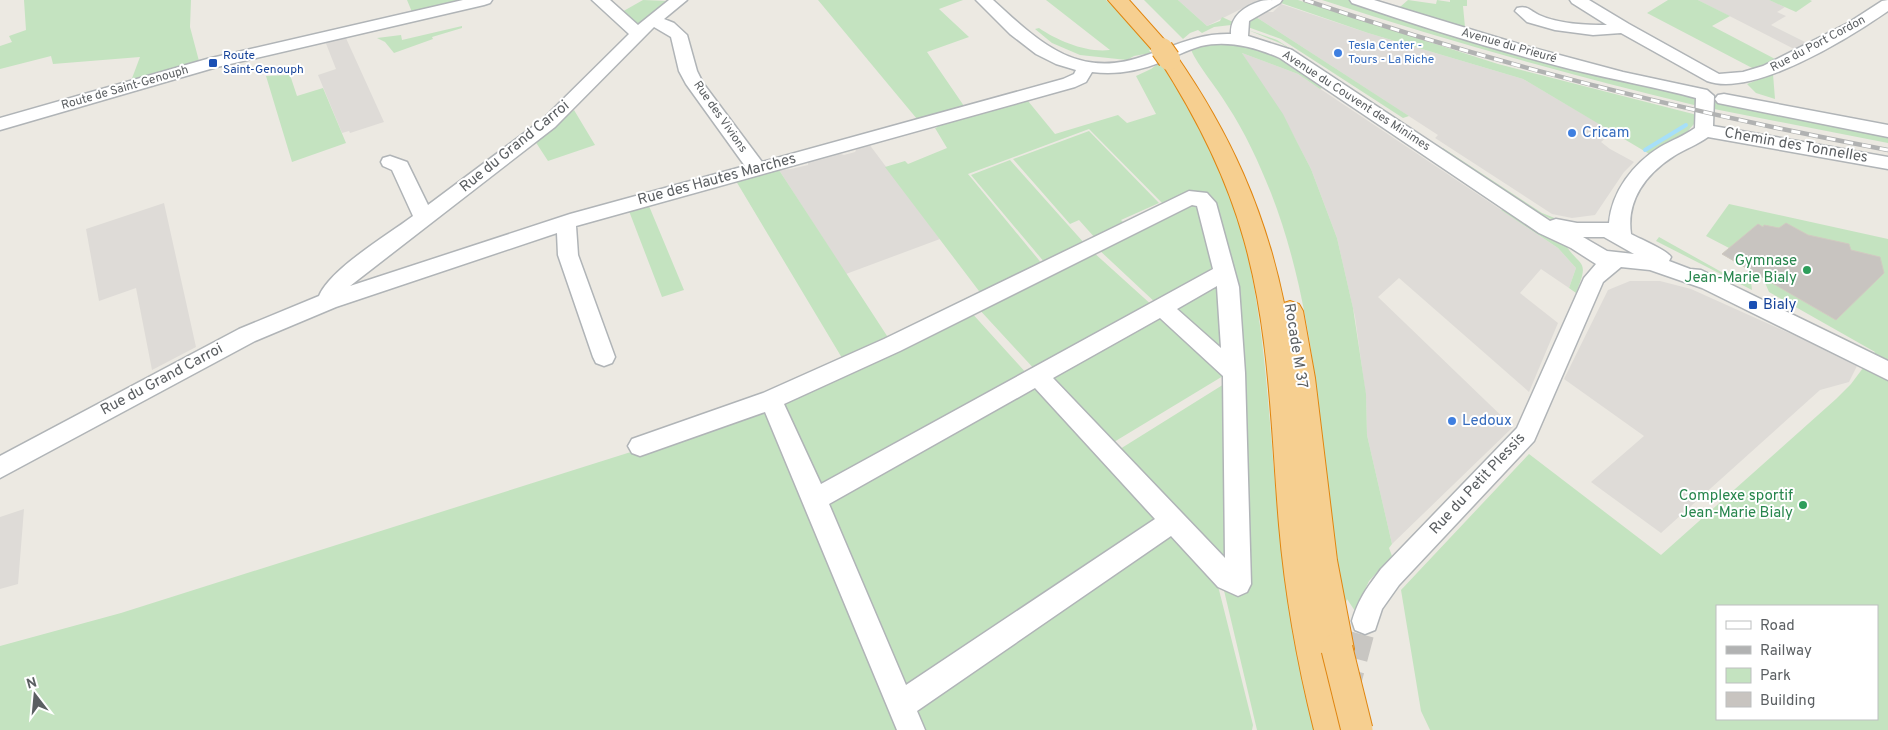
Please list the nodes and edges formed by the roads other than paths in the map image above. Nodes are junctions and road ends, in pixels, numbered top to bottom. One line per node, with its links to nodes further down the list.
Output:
1 (484, 0): 23 (street, Route de Saint-Genouph)
2 (600, 0): 16 (street)
3 (679, 0): 14 (street, Rue du Grand Carroi)
4 (984, 0): 20 (street, Avenue du Couvent des Minimes)
5 (1118, 0): 18 (highway, Rocade M 37)
6 (1134, 0): 18 (highway, Rocade M 37)
7 (1274, 0): 17 (street)
8 (1358, 0): 22 (street, Avenue du Prieuré)
9 (1578, 0): 12 (street)
10 (1882, 0): 11 (street)
11 (1888, 3): 21 (street, Rue du Port Cordon)
12 (1601, 5): 15 (street)
13 (1524, 11): 15 (street)
14 (652, 20): 16 (street, Rue du Grand Carroi); 28 (street, Rue des Vivions)
15 (1623, 28): 19 (street)
16 (638, 34): 30 (street, Rue du Grand Carroi)
17 (1240, 40): 20 (street, Avenue du Couvent des Minimes); 33 (street, Avenue du Couvent des Minimes)
18 (1171, 50): 51 (highway, Rocade M 37); 53 (highway, Rocade M 37, bridge)
19 (1680, 60): 21 (street); 22 (street)
20 (1087, 67): 28 (street, Rue des Hautes Marches)
21 (1727, 85): 22 (street); 22 (street); 25 (street)
22 (1698, 87): 24 (street)
23 (0, 124)
24 (1704, 130): 27 (street, Chemin des Tonnelles); 29 (street)
25 (1888, 131)
26 (390, 162): 30 (street)
27 (1888, 163)
28 (757, 169): 31 (street, Rue des Hautes Marches)
29 (1622, 205): 32 (street); 33 (street)
30 (424, 218): 38 (street, Rue du Grand Carroi)
31 (566, 223): 38 (street, Rue des Hautes Marches); 40 (street)
32 (1622, 237): 33 (street, Avenue du Couvent des Minimes); 34 (street); 37 (street, Avenue du Couvent des Minimes)
33 (1587, 239): 34 (street, Avenue du Couvent des Minimes); 36 (street)
34 (1620, 260): 36 (street, Rue du Petit Plessis); 37 (street, Avenue du Couvent des Minimes)
35 (1225, 272): 39 (street); 42 (street); 44 (street)
36 (1594, 278): 49 (street, Rue du Petit Plessis)
37 (1707, 282): 41 (street, Avenue du Couvent des Minimes)
38 (337, 293): 46 (street, Rue du Grand Carroi)
39 (1161, 307): 42 (street); 43 (street)
40 (604, 357)
41 (1888, 371)
42 (1234, 374): 48 (street)
43 (1037, 376): 47 (street); 48 (street)
44 (771, 400): 45 (street); 47 (street)
45 (640, 446)
46 (0, 468)
47 (816, 498): 50 (street)
48 (1173, 521): 50 (street)
49 (1364, 621)
50 (901, 705): 52 (street)
51 (1328, 715)
52 (912, 730)
53 (1357, 730)

